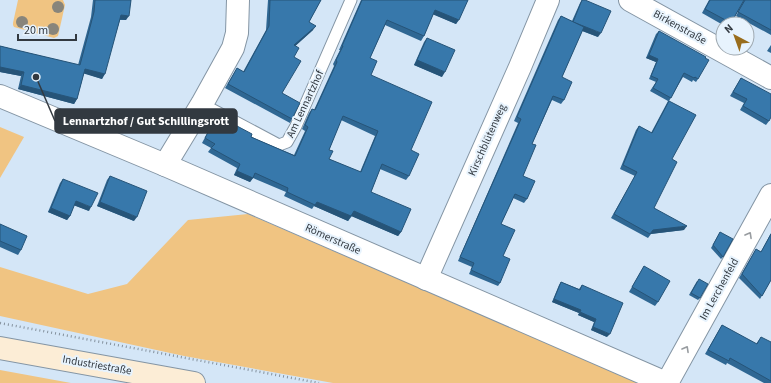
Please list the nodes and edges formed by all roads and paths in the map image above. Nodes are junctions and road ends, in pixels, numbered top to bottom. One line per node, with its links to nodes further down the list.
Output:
1 (238, 0): 7 (street)
2 (351, 0): 7 (lane, Am Lennartzhof)
3 (548, 0): 10 (street, Kirschblütenweg)
4 (630, 0): 5 (street, Birkenstraße)
5 (771, 78)
6 (0, 96): 8 (street, Römerstraße)
7 (202, 104): 8 (street)
8 (165, 165): 10 (street, Römerstraße)
9 (771, 195): 15 (street, Im Lerchenfeld, one-way to 9)
10 (426, 279): 15 (street, Römerstraße)
11 (0, 323): 14 (path)
12 (0, 348): 13 (main road, Industriestraße)
13 (194, 383)
14 (319, 383)
15 (666, 383)

